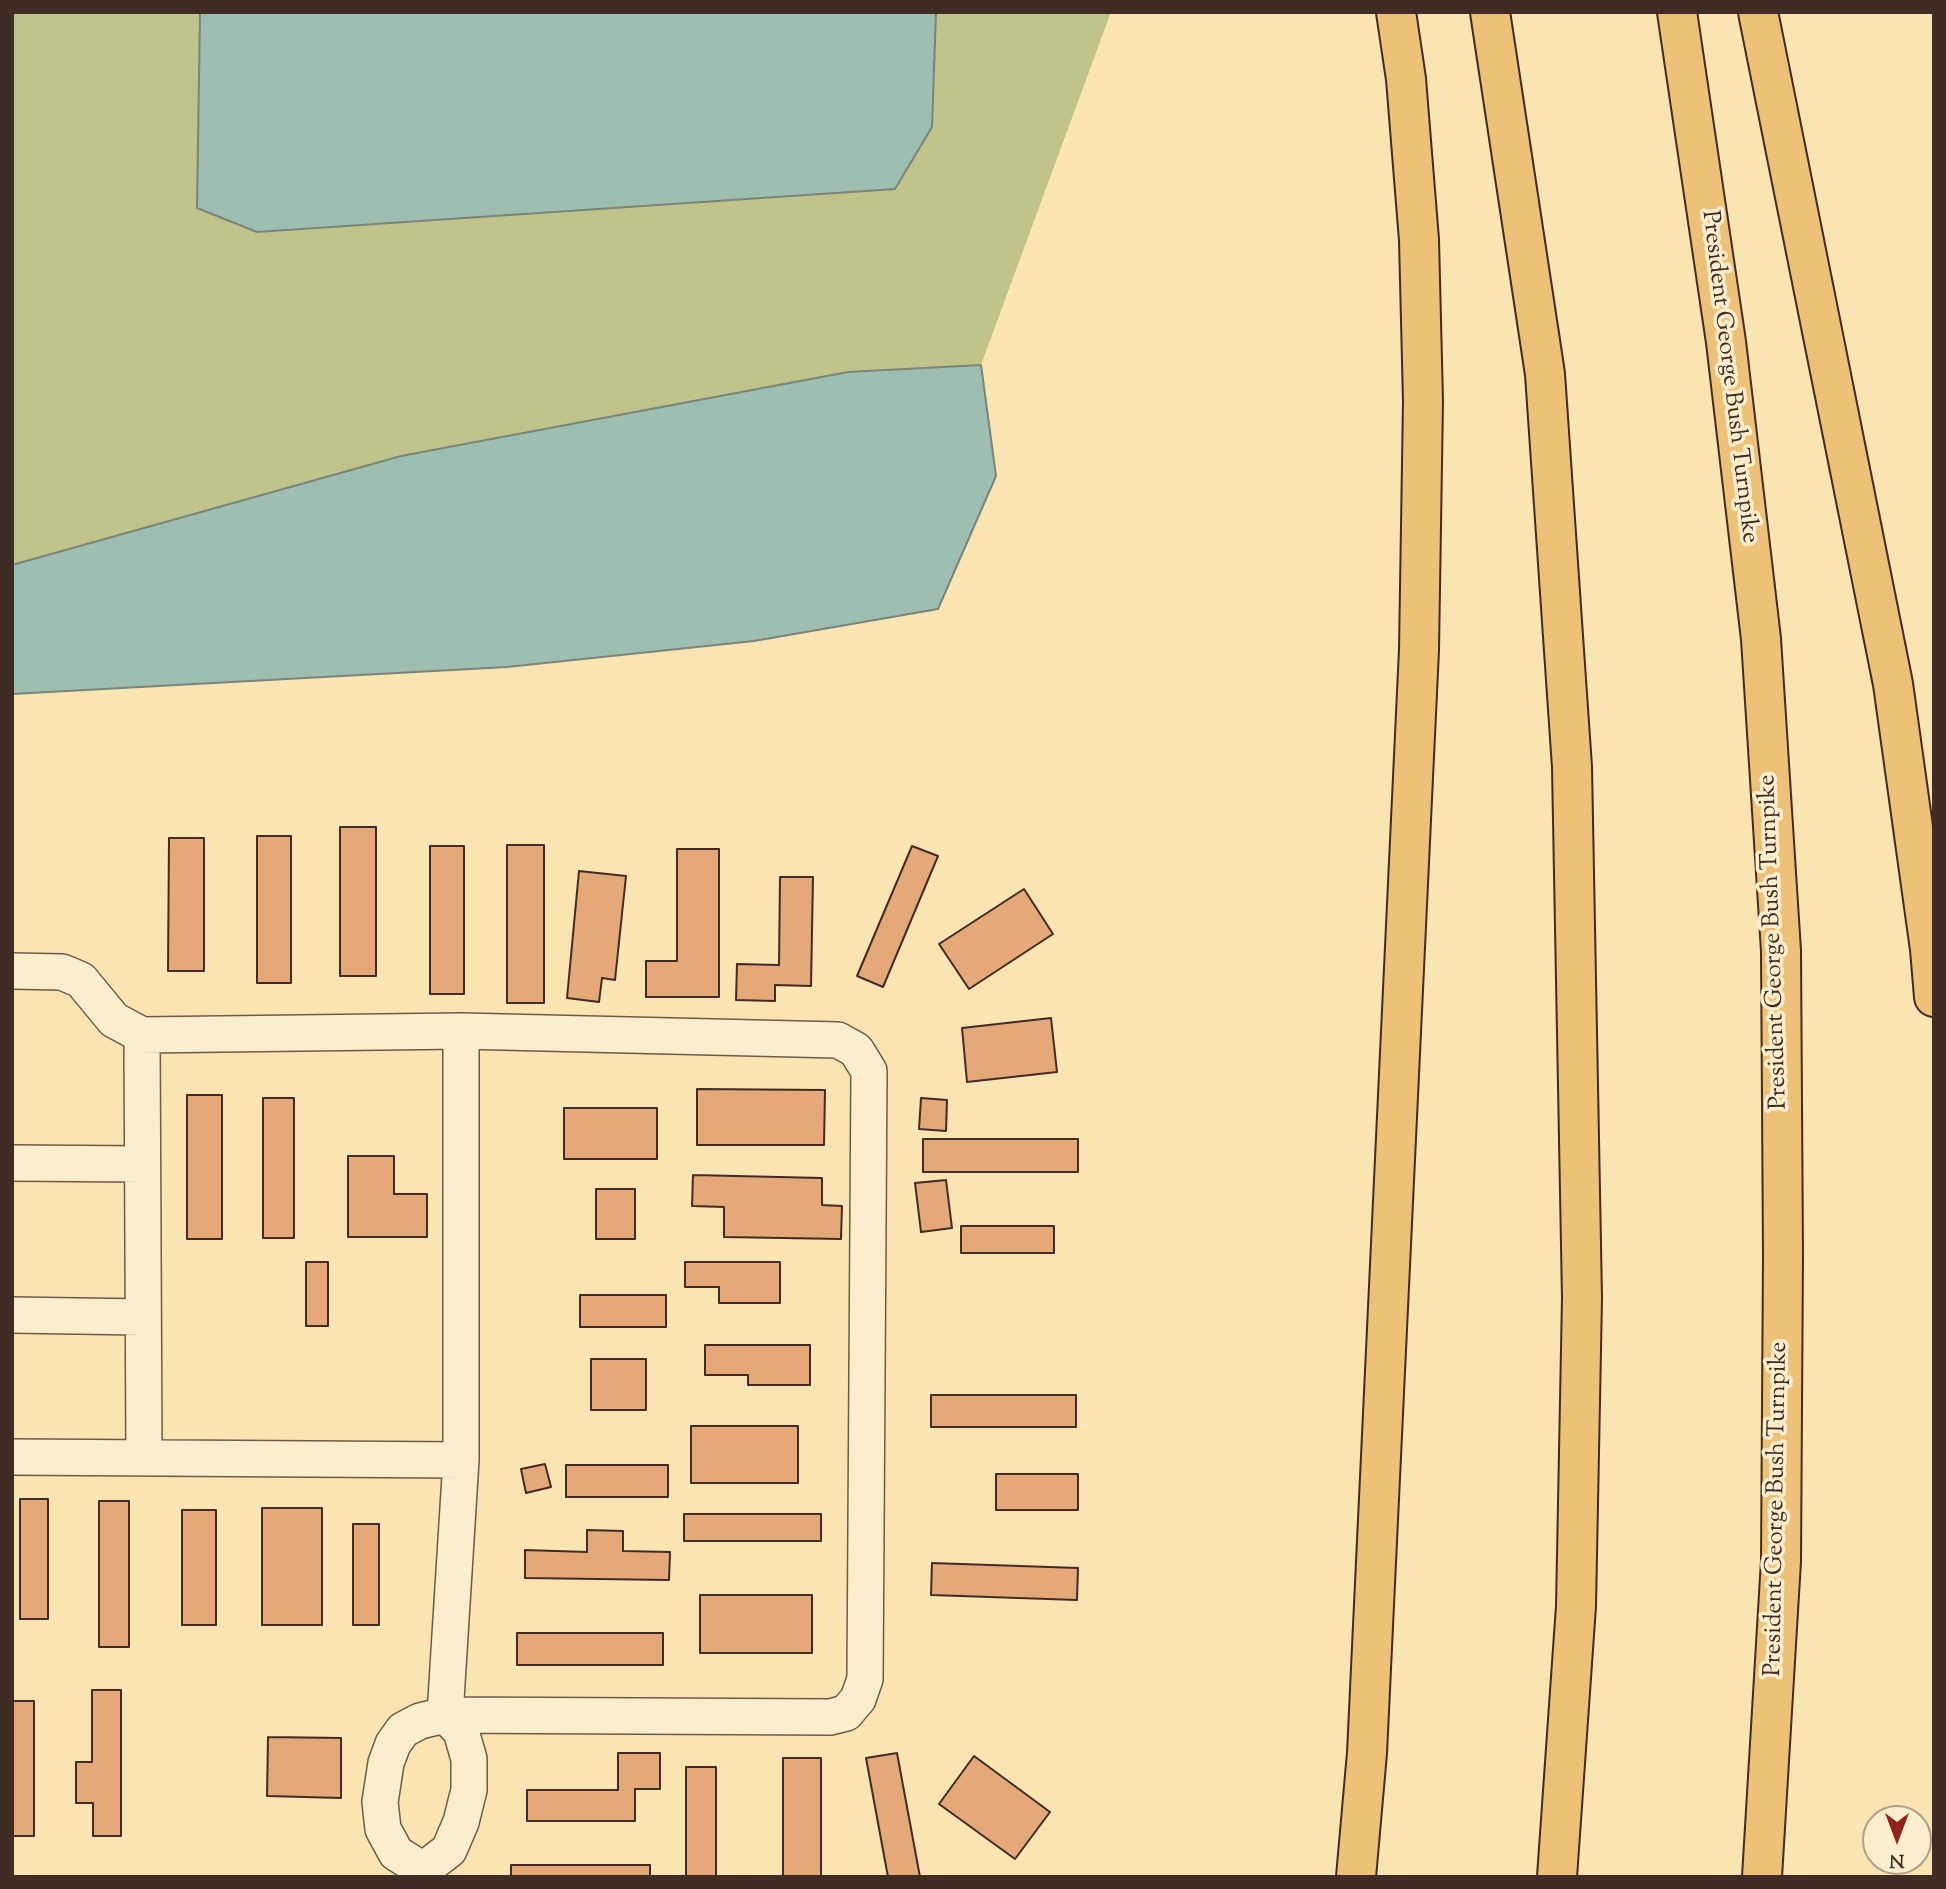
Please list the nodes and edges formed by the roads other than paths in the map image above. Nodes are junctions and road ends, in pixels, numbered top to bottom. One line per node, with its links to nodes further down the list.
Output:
1 (1396, 12): 16 (highway)
2 (1490, 12): 17 (highway)
3 (1677, 12): 18 (highway, President George Bush Turnpike)
4 (1758, 12): 6 (highway)
5 (12, 971): 8 (street)
6 (1934, 997)
7 (461, 1031): 8 (street); 15 (street); 15 (street)
8 (142, 1035): 10 (street)
9 (12, 1163): 10 (street)
10 (141, 1164): 12 (street)
11 (12, 1315): 12 (street)
12 (142, 1317): 14 (street)
13 (12, 1457): 14 (street)
14 (144, 1458): 15 (street)
15 (460, 1460)
16 (1356, 1877)
17 (1557, 1877)
18 (1762, 1877)

